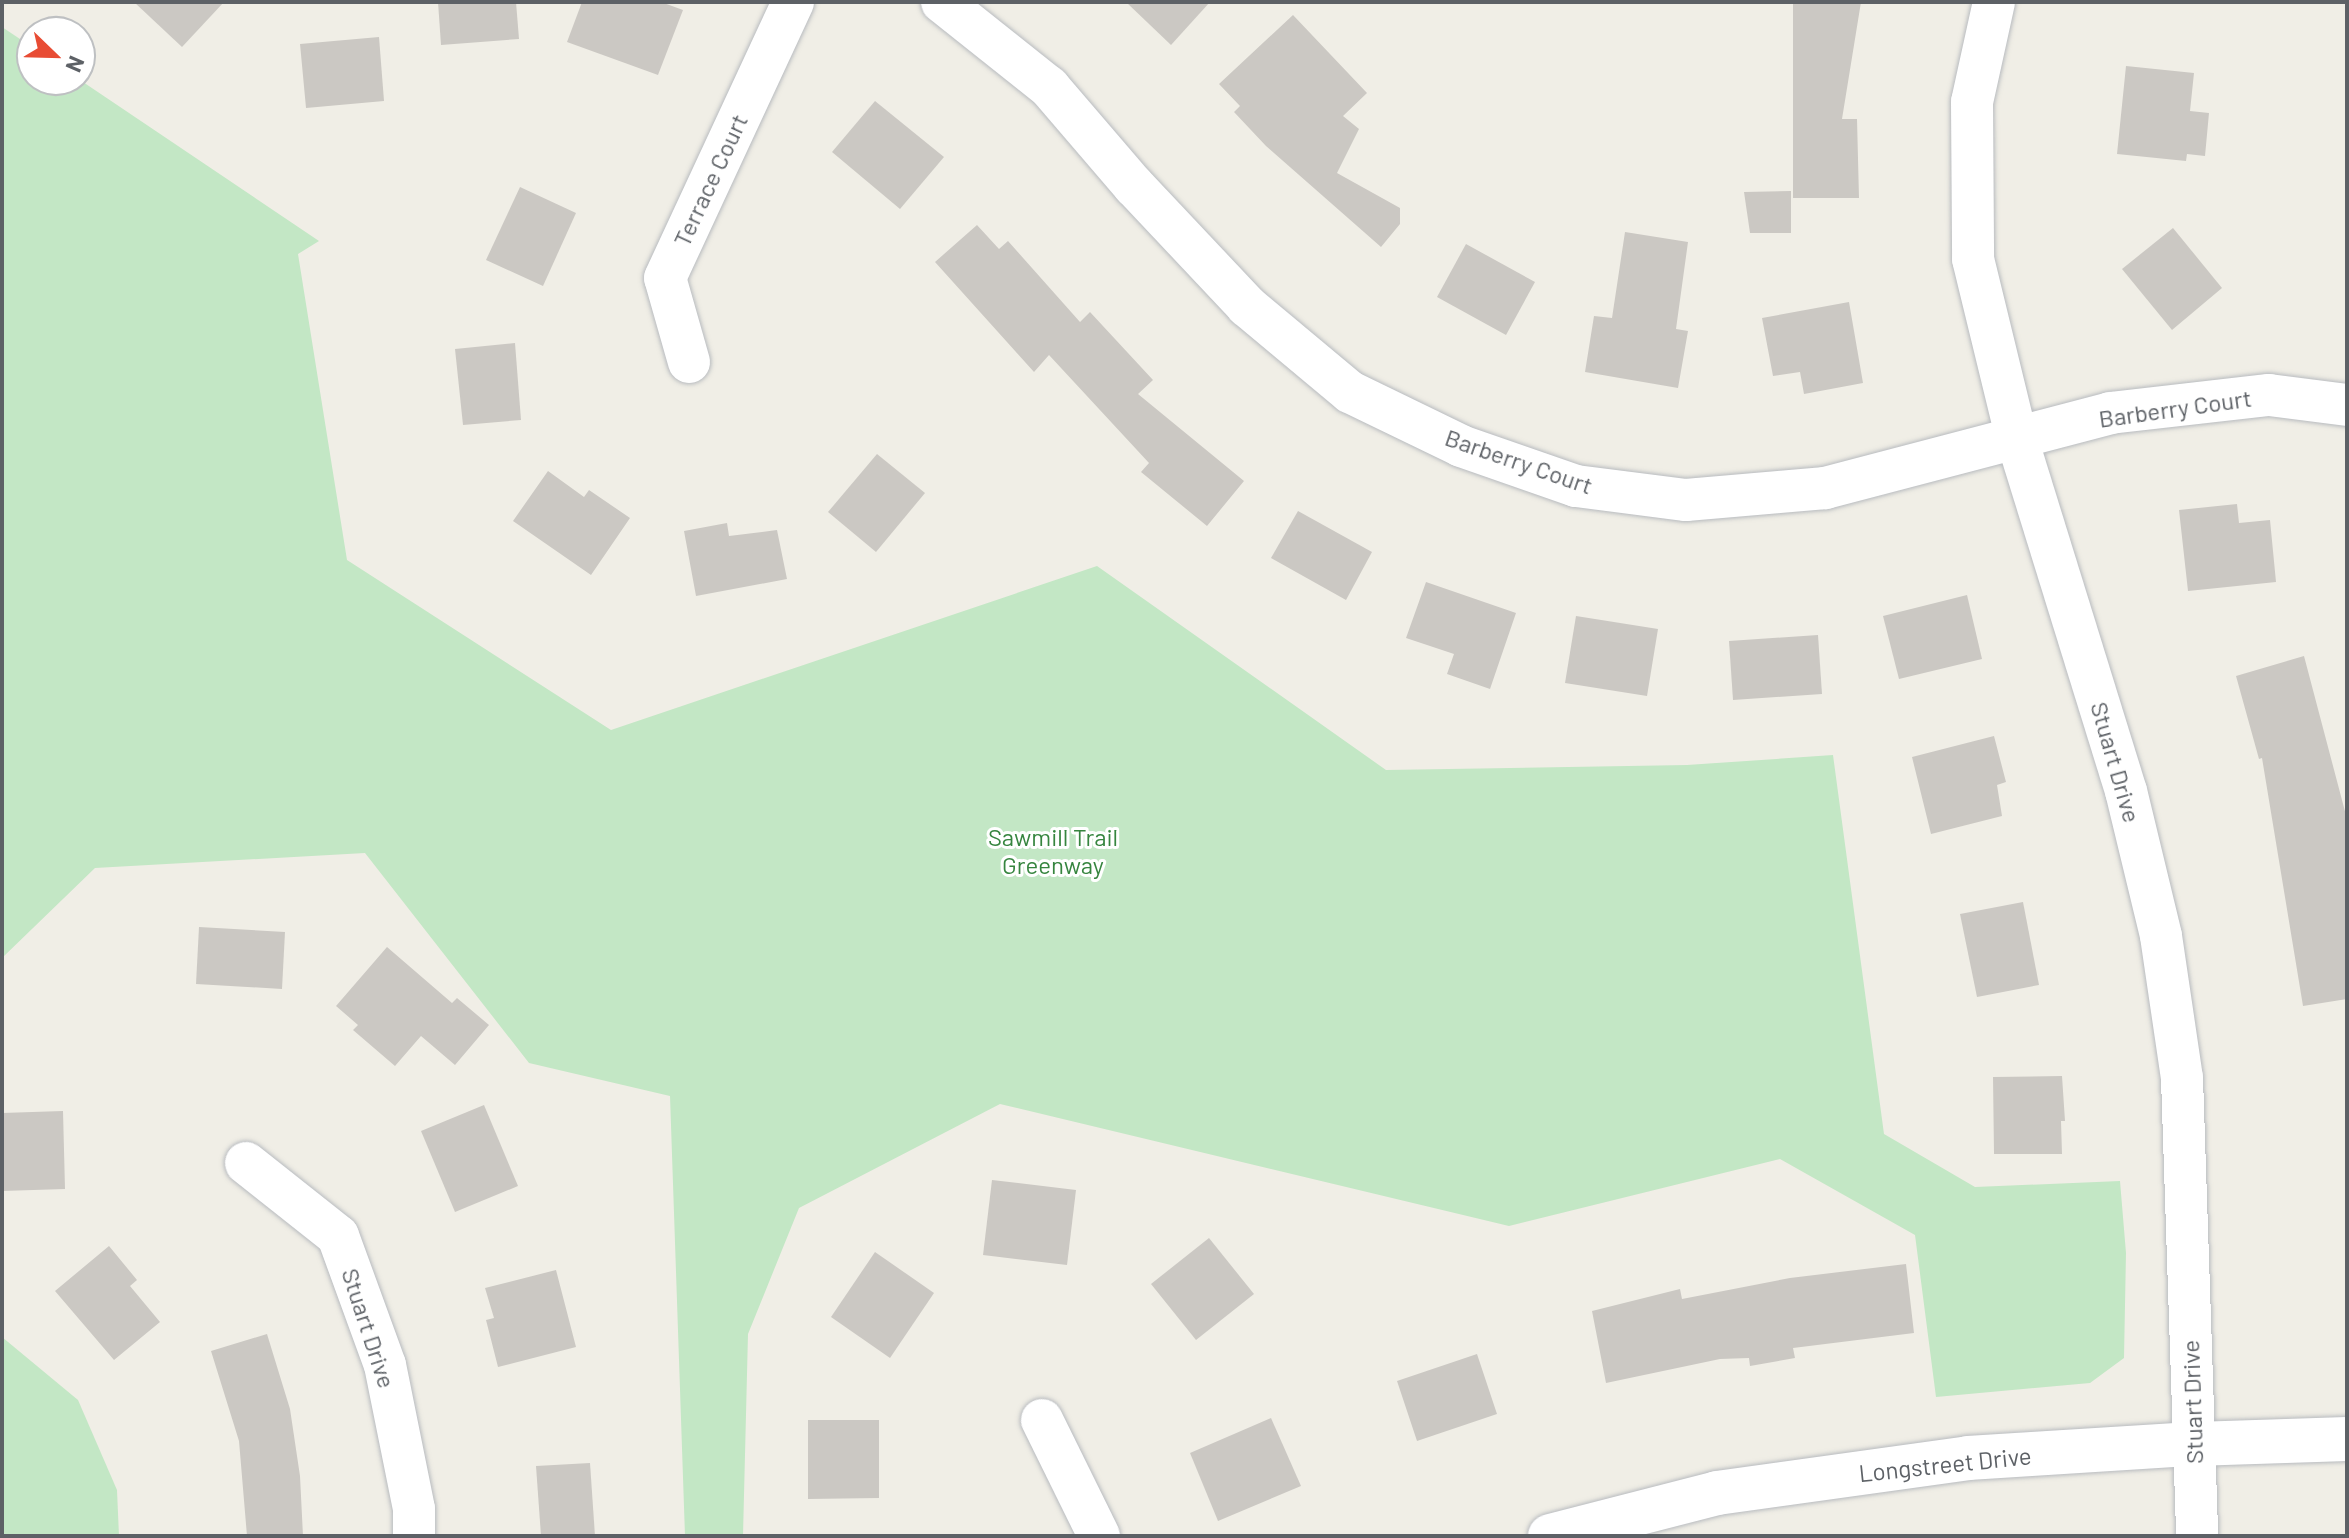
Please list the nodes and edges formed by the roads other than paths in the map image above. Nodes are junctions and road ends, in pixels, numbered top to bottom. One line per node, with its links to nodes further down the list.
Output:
1 (793, 2): 4 (street, Terrace Court)
2 (942, 2): 6 (street, Barberry Court)
3 (1994, 2): 6 (street, Stuart Drive)
4 (689, 362)
5 (2347, 405): 6 (street, Barberry Court)
6 (2017, 439): 10 (street, Stuart Drive)
7 (246, 1163): 11 (street, Stuart Drive)
8 (1042, 1420): 12 (street)
9 (2347, 1439): 10 (street, Longstreet Drive)
10 (2193, 1444): 13 (street, Longstreet Drive); 14 (street, Stuart Drive)
11 (414, 1536)
12 (1099, 1536)
13 (1550, 1536)
14 (2197, 1536)

